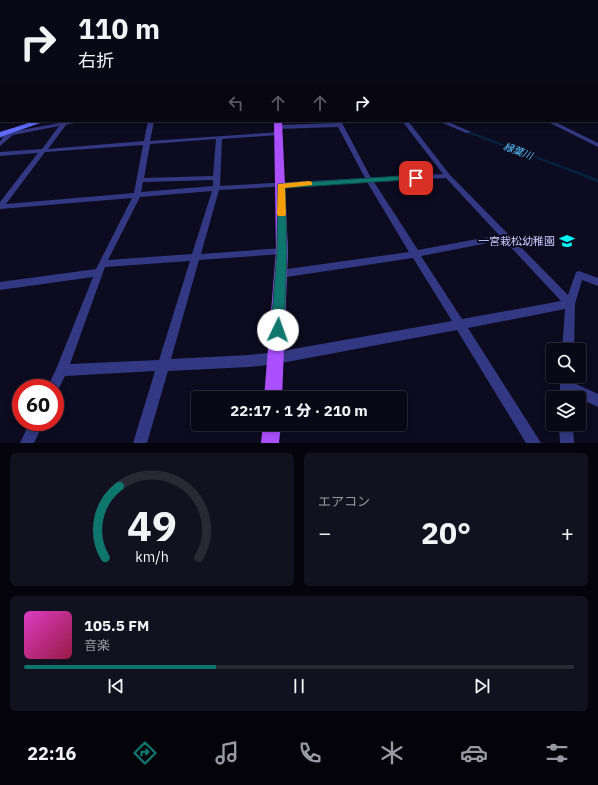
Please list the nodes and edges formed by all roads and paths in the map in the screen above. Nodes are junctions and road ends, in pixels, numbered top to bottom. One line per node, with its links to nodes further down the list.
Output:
1 (39, 122): 14 (main road)
2 (73, 122): 9 (street)
3 (151, 122): 17 (street)
4 (406, 122): 21 (street)
5 (437, 122): 11 (street)
6 (443, 122): 12 (street)
7 (551, 122): 18 (street)
8 (339, 123): 10 (street); 24 (street)
9 (64, 124): 13 (street); 19 (street)
10 (278, 127): 15 (street); 25 (main road)
11 (453, 128)
12 (468, 132)
13 (11, 134): 14 (street); 16 (street)
14 (0, 135)
15 (219, 138): 17 (street); 22 (street)
16 (0, 144)
17 (146, 144): 19 (street); 23 (street)
18 (598, 145)
19 (43, 151): 20 (street); 28 (street)
20 (0, 154)
21 (448, 176): 24 (street); 29 (street)
22 (217, 178): 23 (street); 26 (street)
23 (141, 180): 27 (street)
24 (369, 180): 25 (street); 31 (street)
25 (281, 185): 26 (street); 30 (main road)
26 (216, 188): 27 (street); 32 (street)
27 (137, 195): 28 (street); 33 (street)
28 (0, 207)
29 (506, 237): 31 (street); 37 (street)
30 (282, 251): 32 (street); 34 (main road)
31 (415, 254): 34 (street); 38 (street)
32 (196, 257): 33 (street); 41 (street)
33 (100, 268): 36 (street); 42 (street)
34 (280, 274): 40 (main road)
35 (598, 282): 37 (street)
36 (0, 286)
37 (570, 304): 38 (street); 39 (street)
38 (459, 324): 40 (street); 53 (street)
39 (568, 343)
40 (276, 358): 41 (street); 45 (main road)
41 (164, 365): 42 (street); 51 (street)
42 (62, 370): 43 (street)
43 (58, 379)
44 (566, 387): 46 (street)
45 (274, 391)
46 (598, 400)
47 (33, 431): 50 (street)
48 (271, 431): 52 (main road)
49 (566, 431): 54 (street)
50 (27, 443)
51 (140, 443)
52 (270, 443)
53 (534, 443)
54 (567, 443)

